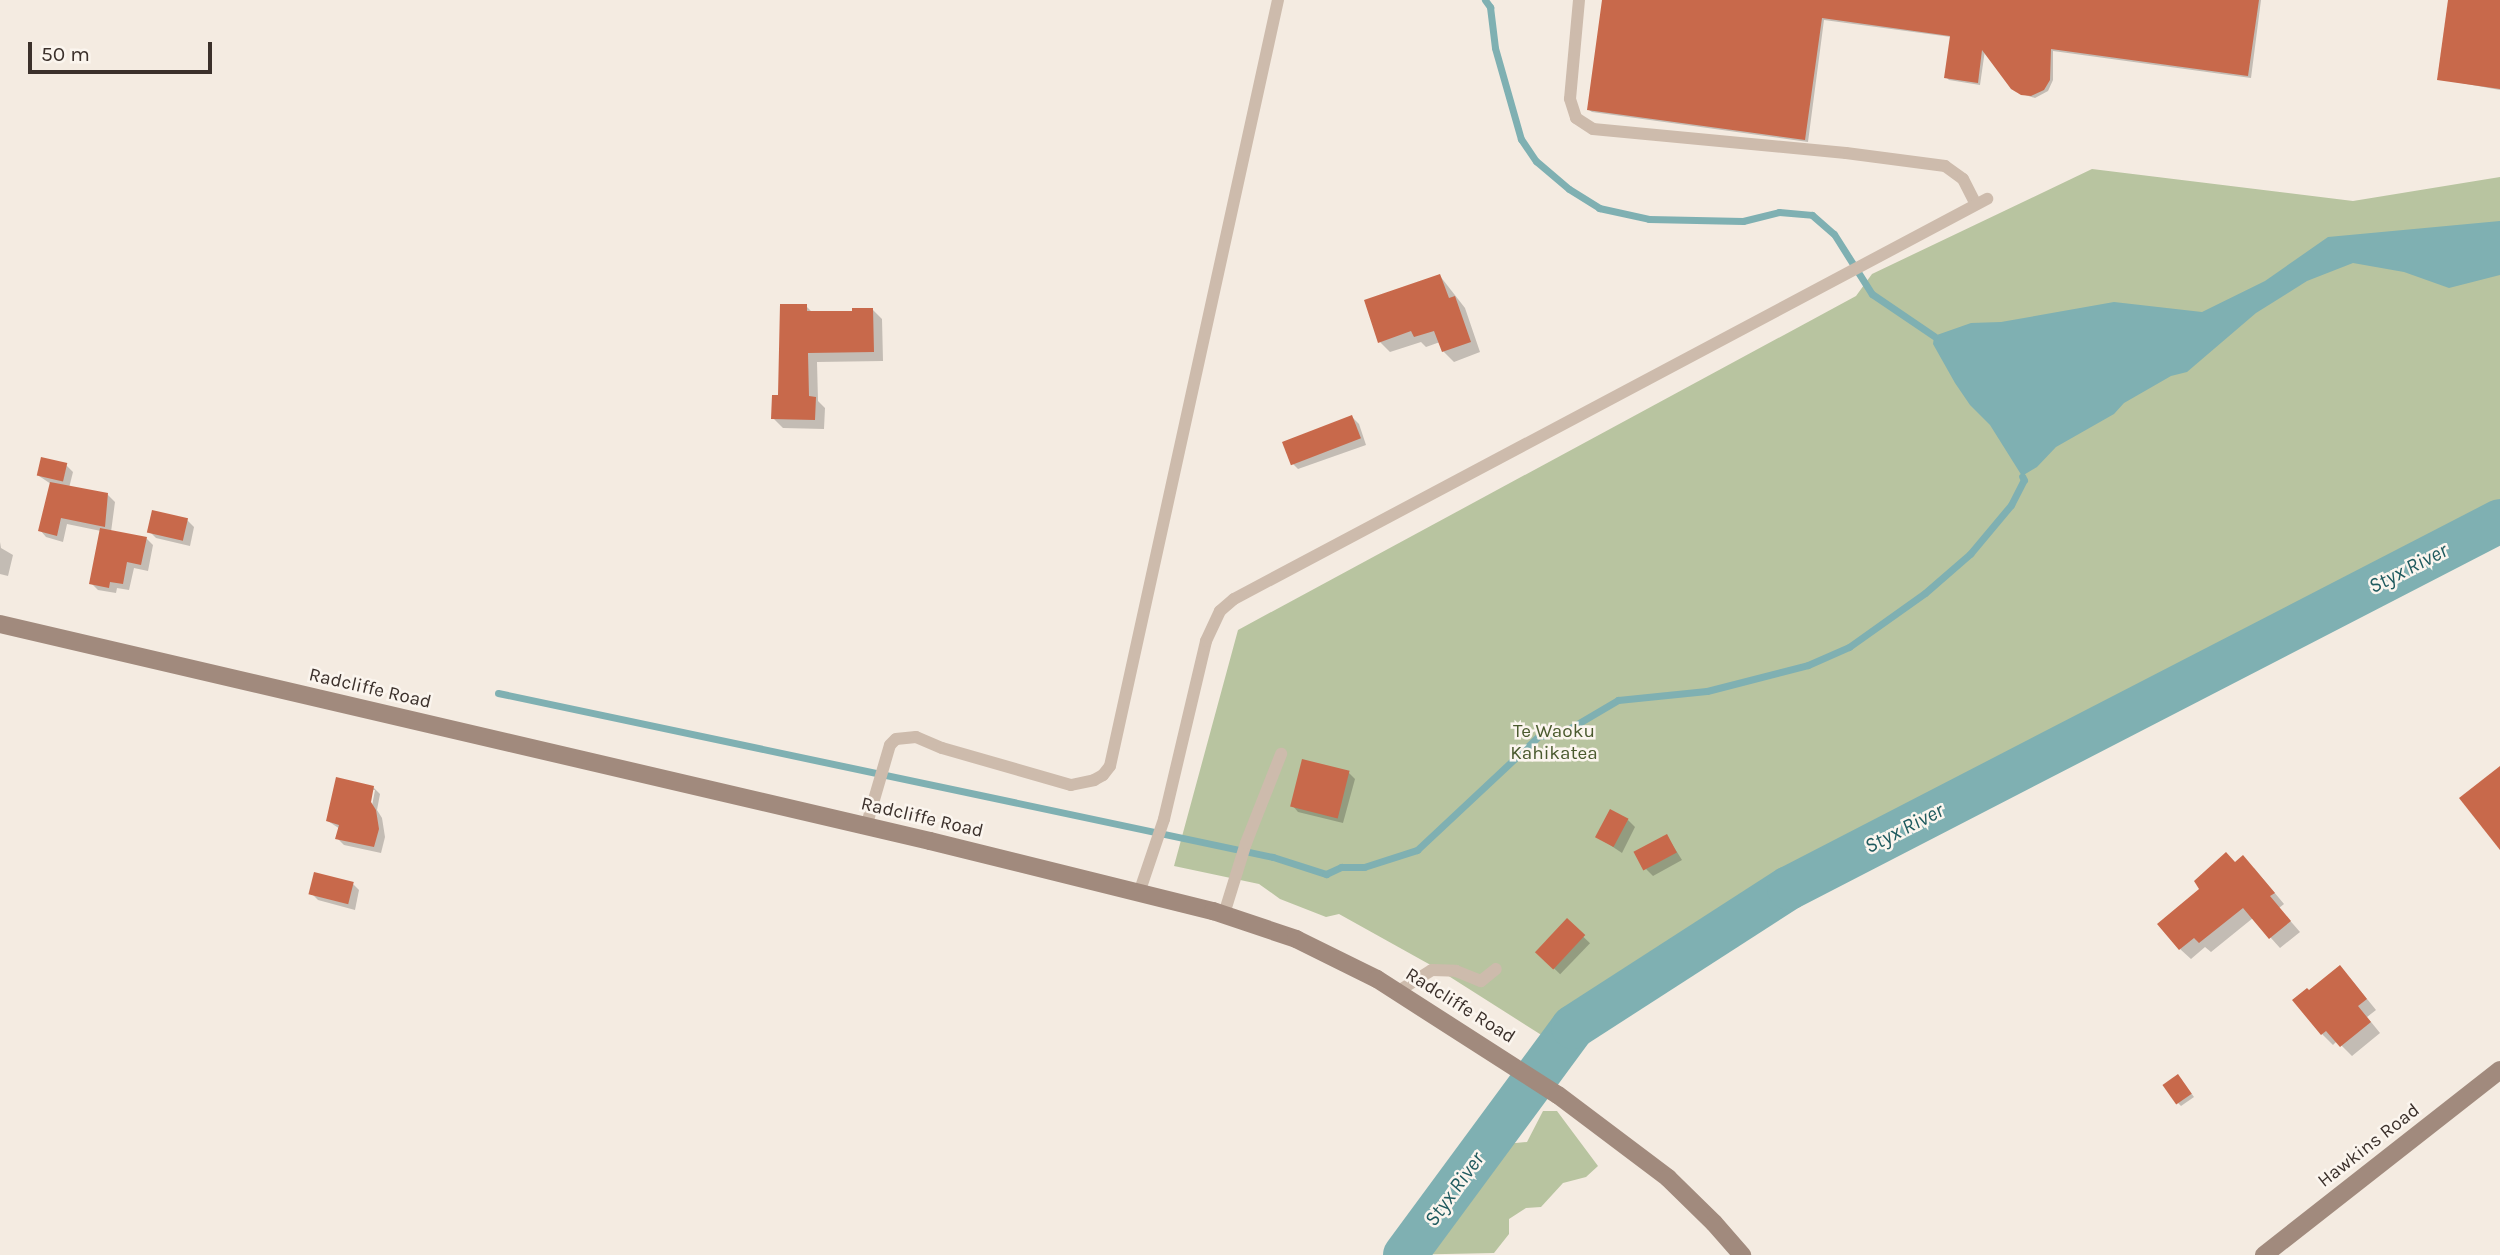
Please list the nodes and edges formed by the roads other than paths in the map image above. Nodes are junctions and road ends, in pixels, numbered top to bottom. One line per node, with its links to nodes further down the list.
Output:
1 (1278, 0): 5 (lane)
2 (1578, 0): 6 (lane)
3 (0, 624): 5 (street, Radcliffe Road)
4 (1281, 754): 7 (lane)
5 (866, 827): 6 (street, Radcliffe Road)
6 (1139, 893): 7 (street, Radcliffe Road)
7 (1224, 914): 9 (street, Radcliffe Road)
8 (1496, 969): 9 (lane)
9 (1397, 992): 11 (street, Radcliffe Road)
10 (2500, 1070): 12 (street, Hawkins Road)
11 (1742, 1255)
12 (2264, 1255)

